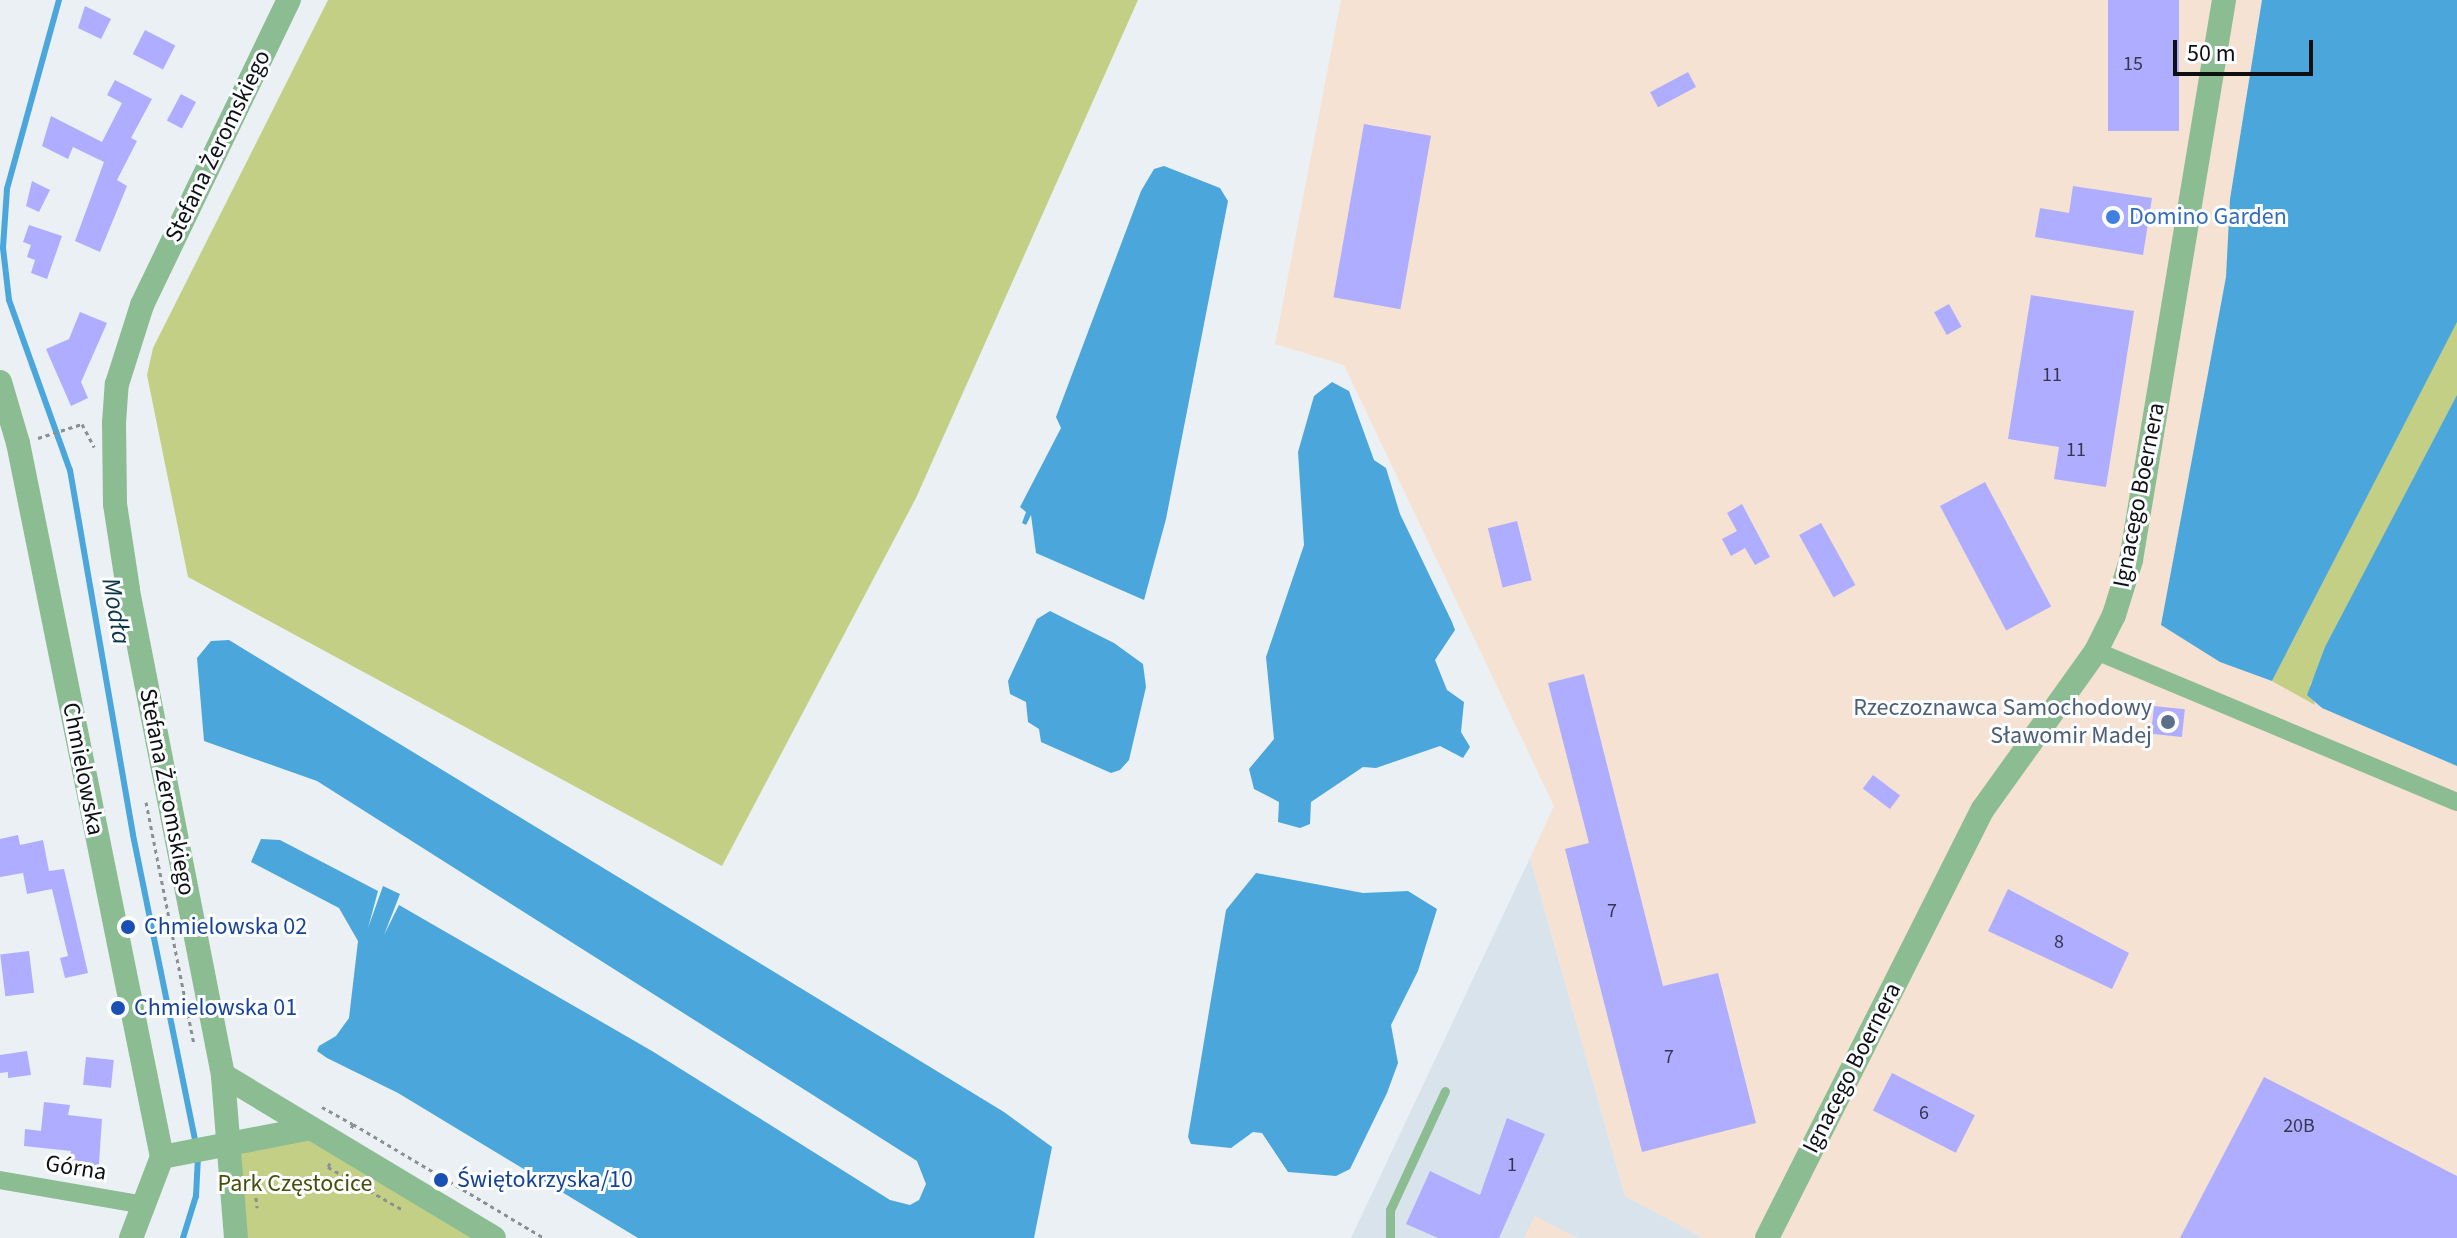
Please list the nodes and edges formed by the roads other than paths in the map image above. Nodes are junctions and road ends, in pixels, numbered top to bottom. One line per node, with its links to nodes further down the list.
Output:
1 (289, 0): 6 (street, Stefana Żeromskiego)
2 (2224, 0): 4 (street, Ignacego Boernera)
3 (0, 382): 10 (street, Chmielowska)
4 (2096, 651): 5 (street); 17 (street, Ignacego Boernera)
5 (2457, 802)
6 (223, 1075): 8 (street); 9 (street, Stefana Żeromskiego)
7 (1445, 1091): 16 (lane)
8 (306, 1129): 9 (street); 15 (street)
9 (221, 1143): 10 (street); 14 (street, Stefana Żeromskiego)
10 (174, 1154): 12 (street)
11 (0, 1180): 12 (street, Górna)
12 (144, 1205): 13 (street)
13 (131, 1238)
14 (236, 1238)
15 (494, 1238)
16 (1390, 1238)
17 (1767, 1238)

